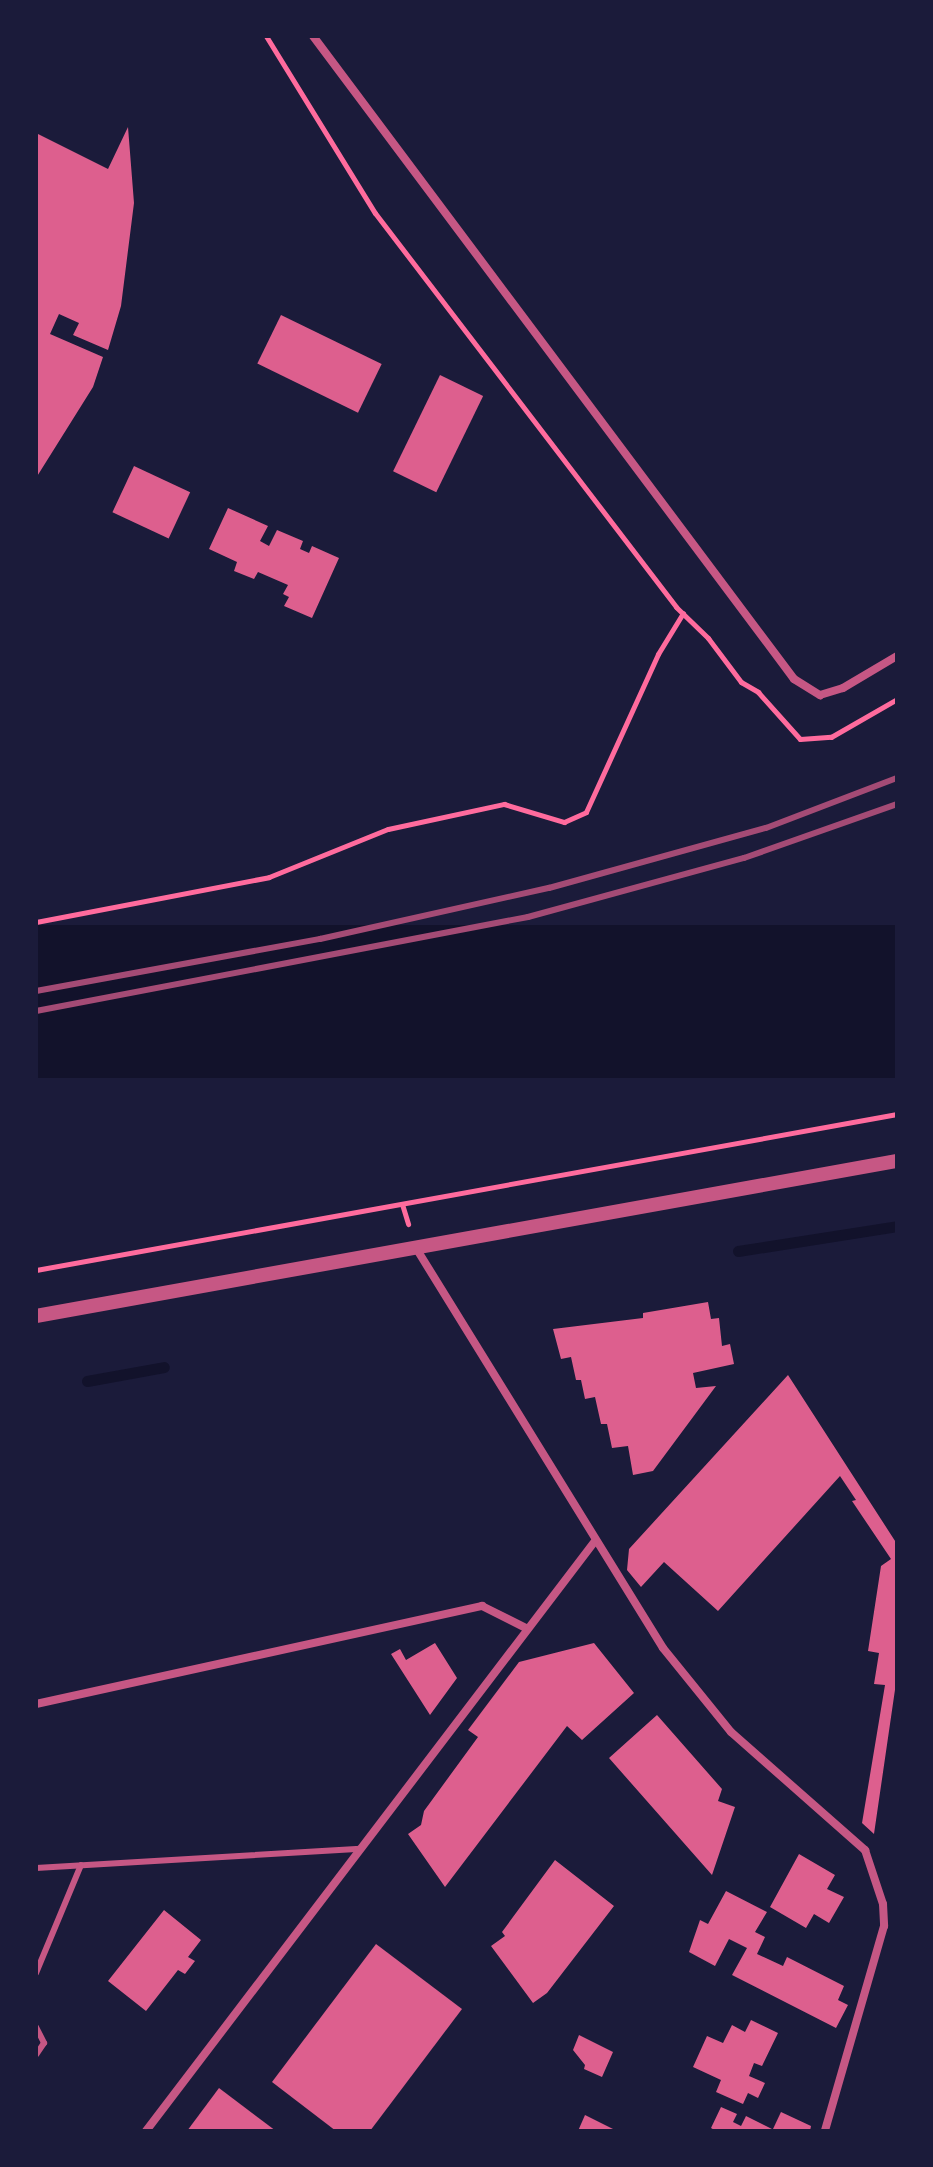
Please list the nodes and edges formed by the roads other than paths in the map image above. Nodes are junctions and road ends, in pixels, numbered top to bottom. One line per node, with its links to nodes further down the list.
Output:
1 (313, 36): 2 (street)
2 (897, 656)
3 (897, 1161): 4 (street)
4 (416, 1248): 5 (street); 6 (street)
5 (36, 1316)
6 (595, 1541): 7 (street); 16 (street)
7 (528, 1629): 8 (street); 9 (street)
8 (36, 1704)
9 (360, 1849): 10 (lane); 15 (street)
10 (81, 1865): 11 (lane); 12 (lane)
11 (36, 1868)
12 (36, 1973)
13 (36, 2027): 14 (lane)
14 (36, 2055)
15 (146, 2131)
16 (825, 2131)

